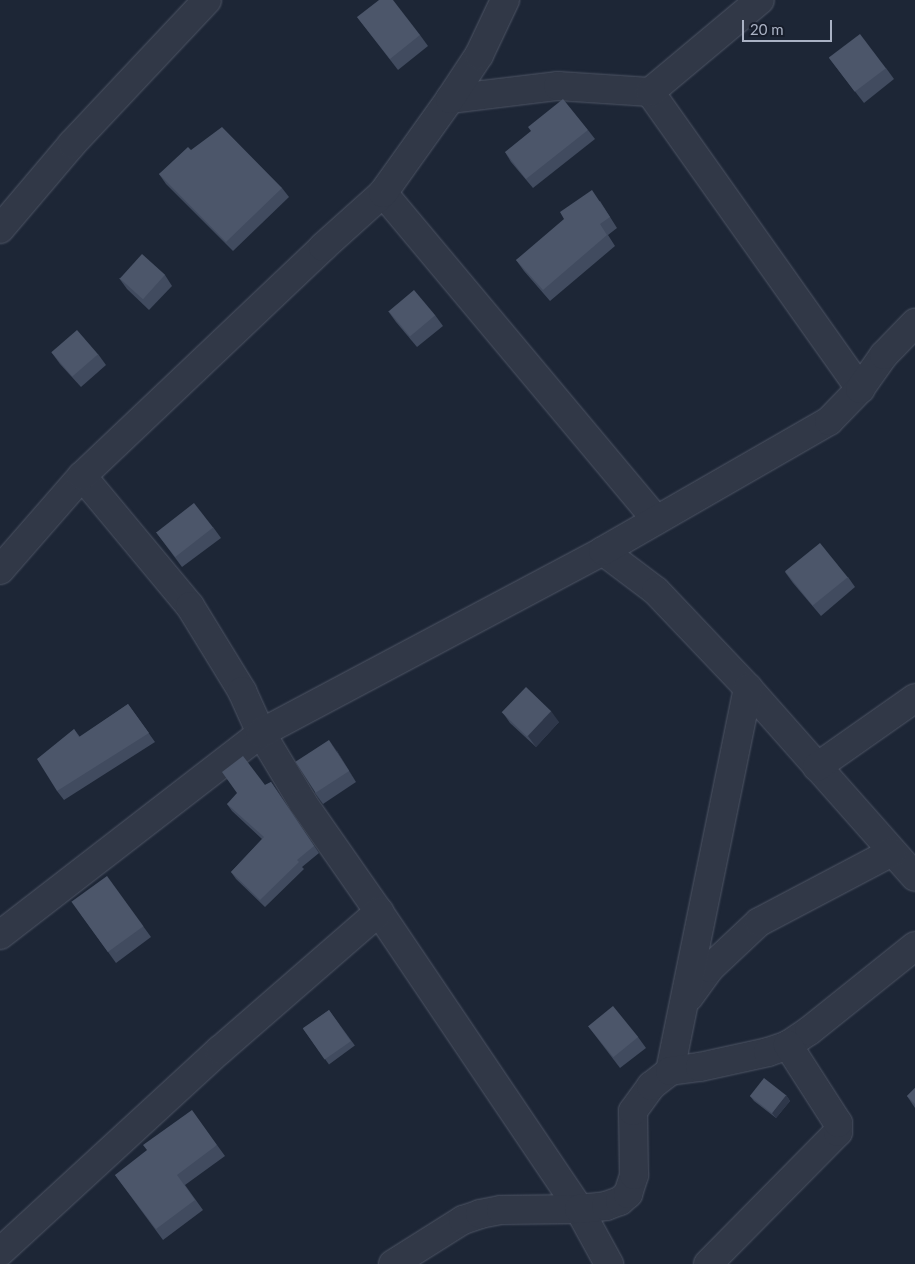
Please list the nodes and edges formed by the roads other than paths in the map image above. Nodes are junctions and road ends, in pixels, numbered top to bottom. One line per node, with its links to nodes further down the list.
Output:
1 (207, 0): 7 (street)
2 (504, 0): 5 (street)
3 (760, 0): 4 (street)
4 (650, 92): 5 (street); 9 (street)
5 (450, 100): 6 (street)
6 (383, 193): 10 (street); 11 (street)
7 (0, 228)
8 (915, 322): 9 (street)
9 (860, 389): 11 (street)
10 (82, 476): 13 (street); 16 (street)
11 (656, 520): 12 (street)
12 (603, 551): 14 (street); 16 (street)
13 (0, 570)
14 (748, 688): 17 (street); 23 (street)
15 (915, 698): 17 (street)
16 (261, 733): 20 (street); 21 (street)
17 (817, 767): 18 (street)
18 (892, 852): 19 (street); 23 (street)
19 (915, 877)
20 (380, 912): 26 (street); 27 (street)
21 (0, 935)
22 (915, 946): 24 (street)
23 (684, 1004): 25 (street)
24 (788, 1044): 25 (street); 30 (street)
25 (670, 1070): 26 (street)
26 (579, 1209): 28 (street); 29 (street)
27 (0, 1252)
28 (393, 1264)
29 (609, 1264)
30 (708, 1264)

